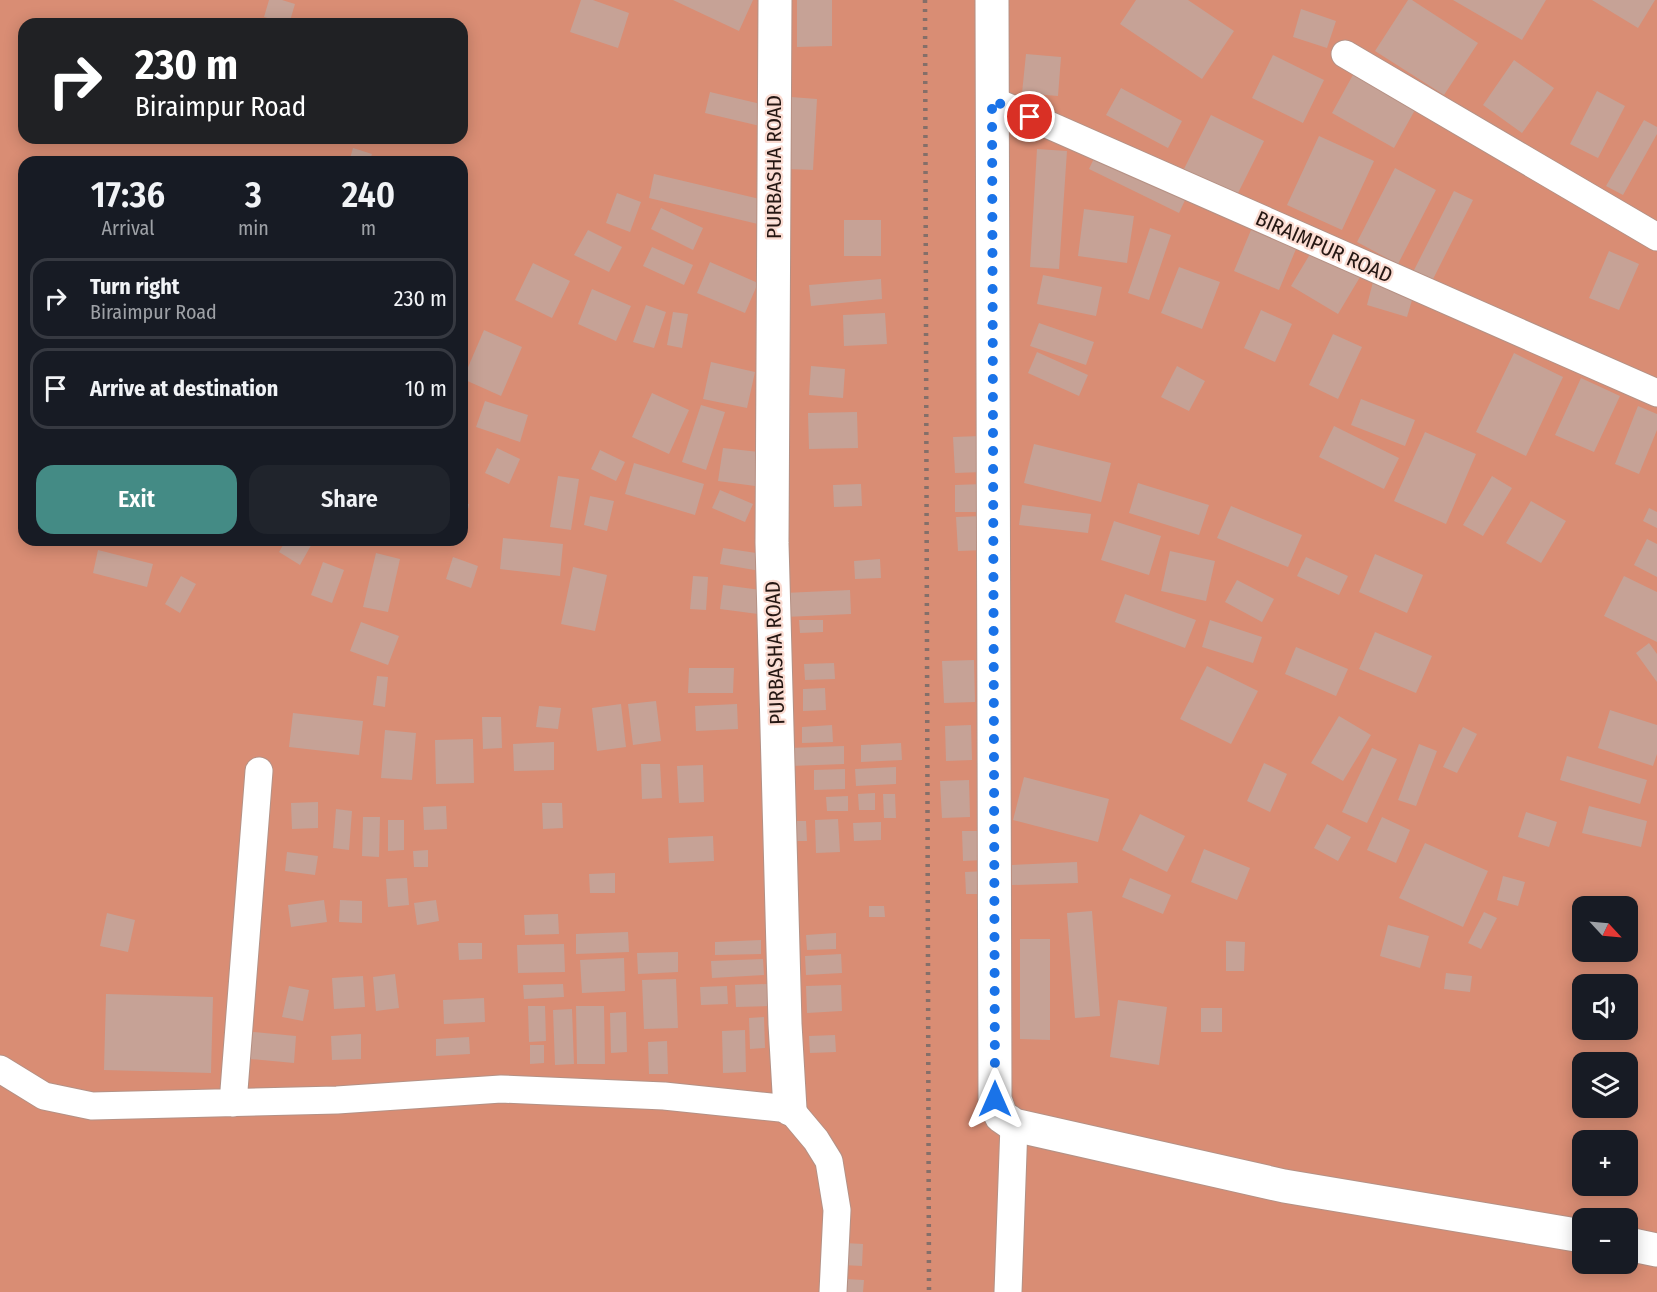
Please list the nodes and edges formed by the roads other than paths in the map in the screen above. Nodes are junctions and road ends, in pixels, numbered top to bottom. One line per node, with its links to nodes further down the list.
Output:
1 (776, 0): 10 (street, PURBASHA ROAD)
2 (992, 0): 4 (street)
3 (1344, 54): 5 (street)
4 (992, 100): 6 (street, BIRAIMPUR ROAD); 11 (street)
5 (1657, 237)
6 (1657, 393)
7 (259, 771): 9 (street)
8 (0, 1069): 9 (street)
9 (233, 1103): 10 (street)
10 (790, 1109): 15 (street)
11 (1014, 1125): 12 (street); 16 (street)
12 (1572, 1234)
13 (1638, 1246): 14 (street)
14 (1657, 1250)
15 (833, 1292)
16 (1008, 1292)

